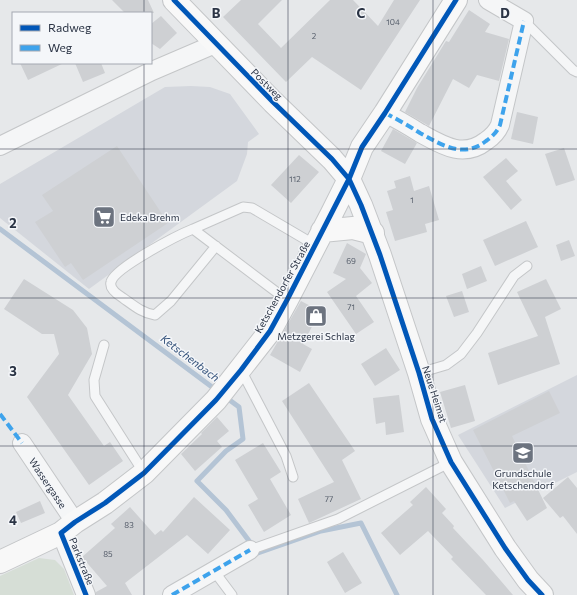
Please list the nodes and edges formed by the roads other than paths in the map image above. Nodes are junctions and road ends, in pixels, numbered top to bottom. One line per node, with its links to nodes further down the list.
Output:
1 (174, 0): 5 (street, Postweg)
2 (456, 0): 7 (street, Ketschendorfer Straße)
3 (488, 0): 4 (street)
4 (524, 21): 6 (lane); 7 (street)
5 (215, 44): 8 (street); 9 (street, Postweg)
6 (577, 72)
7 (385, 112): 9 (street, Ketschendorfer Straße)
8 (0, 146)
9 (349, 179): 11 (street, Neue Heimat); 12 (street, Ketschendorfer Straße)
10 (193, 229): 12 (lane); 13 (lane); 13 (lane)
11 (373, 233): 12 (street); 18 (street, Neue Heimat)
12 (319, 238): 15 (street, Ketschendorfer Straße)
13 (216, 246): 15 (lane)
14 (527, 266): 18 (lane)
15 (287, 300): 17 (street, Ketschendorfer Straße)
16 (104, 345): 21 (lane)
17 (241, 370): 21 (street, Ketschendorfer Straße); 22 (lane)
18 (419, 373): 20 (street, Neue Heimat)
19 (22, 443): 23 (street, Wassergasse)
20 (451, 462): 24 (lane); 30 (street, Neue Heimat)
21 (144, 473): 23 (street, Ketschendorfer Straße)
22 (293, 478)
23 (68, 527): 25 (street, Ketschendorfer Straße); 27 (street, Parkstraße)
24 (256, 548): 26 (street)
25 (0, 562)
26 (214, 571): 28 (street); 29 (lane)
27 (86, 595)
28 (172, 595)
29 (232, 595)
30 (542, 595)

